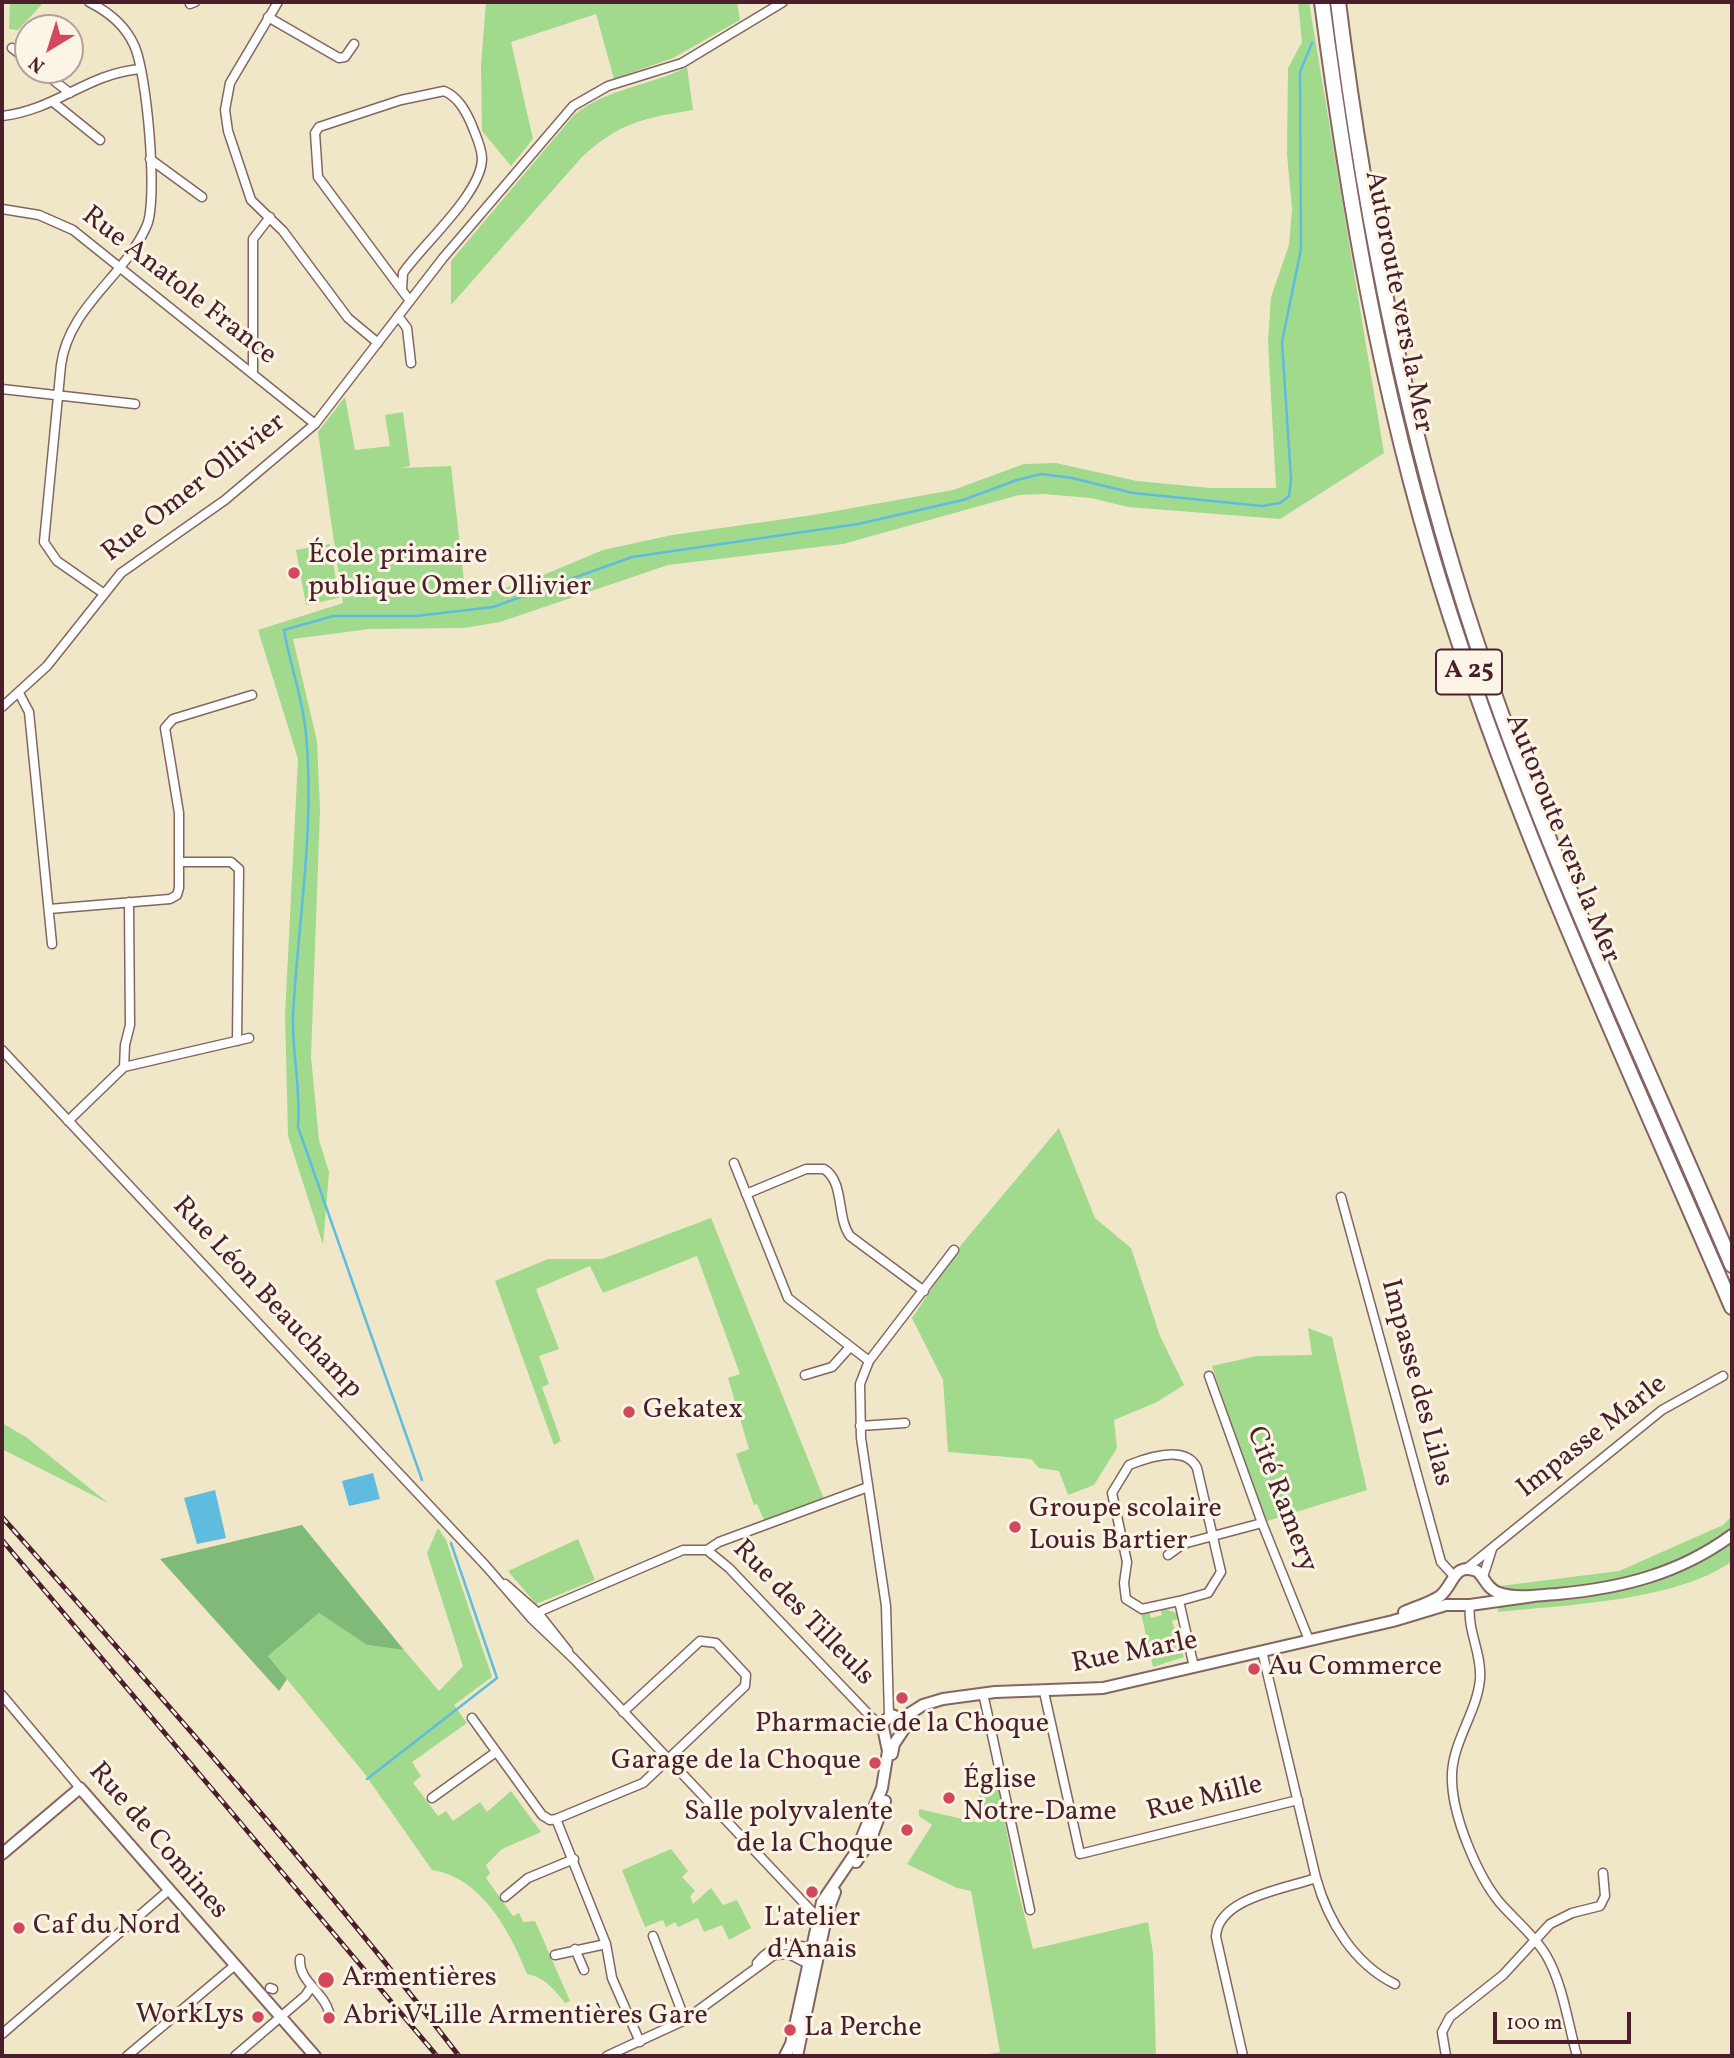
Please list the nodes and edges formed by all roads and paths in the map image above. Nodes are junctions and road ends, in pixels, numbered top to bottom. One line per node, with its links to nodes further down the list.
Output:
1 (89, 2): 8 (street)
2 (277, 2): 6 (street)
3 (783, 2): 20 (street, Rue Omer Ollivier)
4 (1322, 2): 48 (highway, Autoroute vers la Mer / A 25)
5 (1338, 2): 46 (highway, A 25)
6 (268, 17): 7 (street); 17 (street)
7 (354, 44)
8 (140, 69): 10 (street); 14 (street)
9 (58, 84): 10 (street)
10 (70, 93): 11 (street)
11 (52, 103): 12 (street); 13 (street)
12 (2, 116)
13 (100, 140)
14 (150, 159): 15 (street); 18 (street)
15 (202, 197)
16 (2, 209): 18 (street, Rue Anatole France)
17 (270, 217): 22 (street); 24 (street)
18 (119, 266): 24 (street, Rue Anatole France); 26 (street)
19 (402, 290): 19 (street); 20 (street)
20 (410, 301): 21 (street, Rue Omer Ollivier)
21 (398, 316): 22 (street, Rue Omer Ollivier); 23 (street)
22 (378, 343): 28 (street, Rue Omer Ollivier)
23 (411, 363)
24 (253, 374): 28 (street, Rue Anatole France)
25 (2, 389): 26 (street)
26 (58, 394): 27 (street); 29 (street)
27 (135, 404)
28 (315, 424): 29 (street, Rue Omer Ollivier)
29 (103, 593): 30 (street, Rue Omer Ollivier)
30 (19, 693): 32 (street, Rue Omer Ollivier); 35 (street)
31 (251, 695): 33 (street)
32 (2, 707)
33 (180, 862): 34 (street); 38 (street)
34 (129, 902): 35 (street); 40 (street)
35 (49, 909): 36 (street)
36 (52, 944)
37 (249, 1038): 38 (street)
38 (237, 1041): 40 (street)
39 (2, 1050): 41 (street, Rue Léon Beauchamp)
40 (124, 1068): 41 (street)
41 (68, 1121): 69 (street, Rue Léon Beauchamp)
42 (734, 1163): 43 (street)
43 (746, 1194): 47 (street); 49 (street)
44 (1341, 1197): 64 (street, Impasse des Lilas)
45 (954, 1250): 47 (street)
46 (1732, 1265)
47 (923, 1291): 50 (street)
48 (1732, 1307)
49 (850, 1347): 50 (street); 51 (street)
50 (869, 1361): 55 (street)
51 (805, 1375)
52 (1209, 1376): 57 (street, Cité Ramery)
53 (1723, 1376): 60 (street, Impasse Marle)
54 (905, 1423): 55 (street)
55 (860, 1426): 56 (street)
56 (868, 1487): 61 (street); 80 (street)
57 (1262, 1523): 59 (street); 71 (street, Cité Ramery)
58 (1732, 1535): 66 (main road, Rue Marle)
59 (1213, 1536): 62 (street); 67 (street); 67 (street)
60 (1496, 1544): 63 (street, Impasse Marle); 65 (street, Impasse Marle)
61 (707, 1550): 69 (street, Rue des Tilleuls); 80 (street, Rue des Tilleuls)
62 (1168, 1555)
63 (1465, 1569): 64 (main road); 65 (main road)
64 (1451, 1579): 68 (main road); 70 (main road, Rue Marle)
65 (1484, 1579): 66 (main road, Rue Marle); 68 (main road)
66 (1534, 1596): 68 (main road, Rue Marle)
67 (1179, 1601): 73 (street)
68 (1469, 1605): 70 (main road, Rue Marle); 97 (street)
69 (534, 1616): 77 (street, Rue Léon Beauchamp)
70 (1378, 1624): 71 (main road, Rue Marle)
71 (1309, 1640): 72 (main road, Rue Marle)
72 (1262, 1651): 73 (main road, Rue Marle); 86 (street, Rue Mille)
73 (1195, 1667): 74 (main road, Rue Marle)
74 (1044, 1692): 75 (main road, Rue Marle); 86 (street, Rue Mille)
75 (984, 1693): 79 (main road, Rue Marle); 94 (street)
76 (2, 1695): 84 (street, Rue de Comines)
77 (623, 1712): 83 (street, Rue Léon Beauchamp); 83 (street)
78 (472, 1718): 82 (street)
79 (901, 1719): 80 (main road); 81 (main road)
80 (885, 1725): 81 (main road); 95 (main road)
81 (900, 1736): 95 (main road)
82 (496, 1752): 85 (street); 87 (street)
83 (668, 1759): 87 (street); 95 (street, Rue Léon Beauchamp)
84 (80, 1788): 88 (main road); 92 (main road, Rue de Comines)
85 (432, 1798)
86 (1298, 1800): 91 (street, Rue Mille)
87 (556, 1819): 89 (street)
88 (2, 1854)
89 (574, 1859): 93 (street); 98 (street)
90 (1603, 1873): 97 (street)
91 (1316, 1878): 107 (street, Rue Mille); 120 (street)
92 (169, 1891): 103 (main road, Rue de Comines); 112 (street)
93 (505, 1898)
94 (1030, 1910)
95 (821, 1921): 100 (main road)
96 (653, 1936): 111 (street)
97 (1534, 1938): 121 (street); 122 (street)
98 (606, 1944): 99 (street); 113 (street)
99 (575, 1949): 101 (street); 106 (street)
100 (815, 1949): 104 (main road); 105 (street)
101 (555, 1955)
102 (300, 1959): 108 (street)
103 (234, 1966): 110 (main road, Rue de Comines); 114 (street)
104 (811, 1966): 105 (street); 118 (main road); 119 (main road)
105 (752, 1968): 111 (street)
106 (584, 1970)
107 (1395, 1984)
108 (312, 1986): 109 (street); 110 (street)
109 (329, 2012)
110 (281, 2017): 115 (street); 116 (main road, Rue de Comines)
111 (685, 2020): 113 (street)
112 (2, 2035)
113 (640, 2042): 117 (street)
114 (127, 2056)
115 (235, 2056)
116 (315, 2056)
117 (607, 2056)
118 (785, 2056)
119 (797, 2056)
120 (1243, 2056)
121 (1446, 2056)
122 (1577, 2056)

